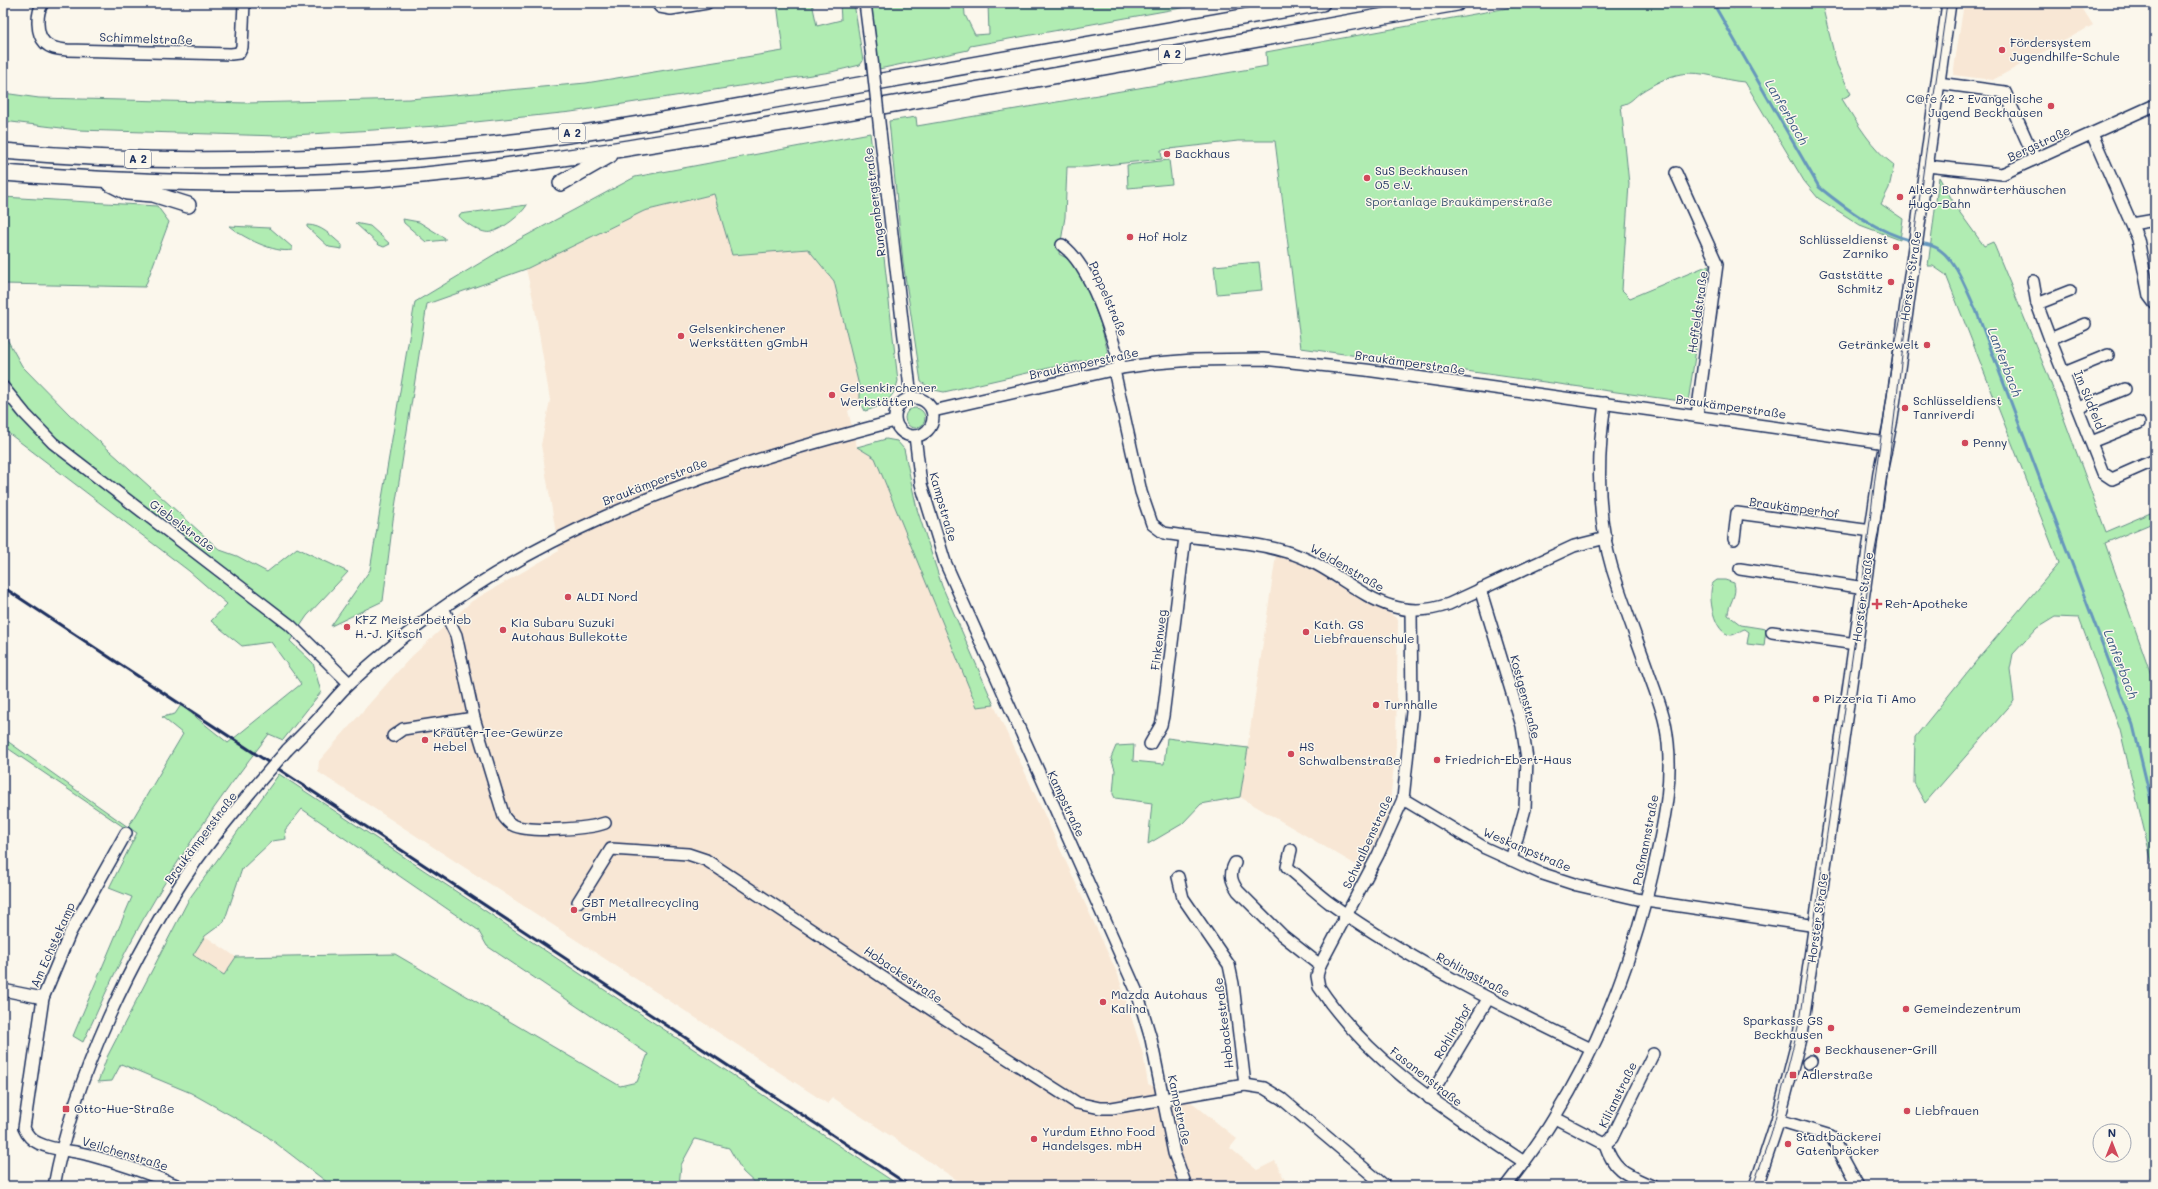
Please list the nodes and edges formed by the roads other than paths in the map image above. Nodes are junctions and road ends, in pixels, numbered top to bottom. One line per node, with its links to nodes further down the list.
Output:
1 (43, 3): 2 (street, Schimmelstraße)
2 (244, 3)
3 (657, 3): 4 (street)
4 (707, 3)
5 (865, 3): 35 (street, Rungenbergstraße, bridge)
6 (1322, 3): 13 (highway, A 2)
7 (1456, 3): 12 (highway, A 2)
8 (1949, 3): 9 (main road, Horster Straße)
9 (1938, 83): 14 (street); 15 (main road, Horster Straße)
10 (2155, 105): 11 (street, Bergstraße)
11 (2092, 134): 14 (street, Bergstraße); 22 (street)
12 (619, 150): 18 (highway, A 2); 19 (highway)
13 (3, 151)
14 (2035, 159): 15 (street, Bergstraße)
15 (1926, 166): 44 (main road, Horster Straße)
16 (3, 173): 18 (highway, A 2)
17 (1676, 173): 39 (street, Hoffeldstraße)
18 (103, 180): 20 (highway)
19 (561, 183)
20 (188, 205)
21 (2155, 220): 22 (street)
22 (2132, 224): 27 (street)
23 (1062, 245): 31 (street, Pappelstraße)
24 (2033, 281): 26 (street, Im Südfeld)
25 (2070, 291): 26 (street)
26 (2037, 304): 29 (street, Im Südfeld)
27 (2155, 304)
28 (2085, 324): 29 (street)
29 (2050, 338): 32 (street, Im Südfeld)
30 (2108, 356): 32 (street)
31 (1118, 369): 36 (street, Braukämperstraße); 38 (street, Braukämperstraße); 47 (street, Weidenstraße)
32 (2064, 373): 37 (street, Im Südfeld)
33 (3, 387): 57 (street, Giebelstraße)
34 (2125, 389): 37 (street)
35 (911, 397): 38 (street); 40 (street)
36 (1605, 403): 39 (street, Braukämperstraße); 48 (street, Paßmannstraße)
37 (2078, 408): 43 (street, Im Südfeld)
38 (933, 411): 42 (street)
39 (1697, 415): 44 (street, Braukämperstraße)
40 (895, 421): 42 (street); 53 (street, Braukämperstraße)
41 (2138, 423): 43 (street)
42 (915, 436): 81 (street, Kampstraße)
43 (2091, 442): 45 (street, Im Südfeld)
44 (1886, 443): 46 (main road, Horster Straße)
45 (2155, 460)
46 (1872, 531): 49 (street, Braukämperhof); 51 (main road, Horster Straße)
47 (1185, 537): 54 (street, Weidenstraße); 60 (street, Finkenweg)
48 (1606, 538): 52 (street, Weidenstraße); 68 (street, Paßmannstraße)
49 (1734, 539)
50 (1740, 569): 51 (street)
51 (1865, 588): 56 (main road, Horster Straße)
52 (1480, 590): 54 (street, Weidenstraße); 65 (street, Kostgenstraße)
53 (443, 608): 57 (street, Braukämperstraße); 58 (street)
54 (1411, 611): 61 (street, Schwalbenstraße)
55 (1772, 632): 56 (street)
56 (1856, 644): 71 (main road, Horster Straße)
57 (348, 684): 85 (street, Braukämperstraße, bridge)
58 (474, 718): 59 (street); 62 (street)
59 (393, 736)
60 (1150, 744)
61 (1403, 799): 65 (street, Weskampstraße); 70 (street, Schwalbenstraße)
62 (605, 824)
63 (126, 833): 74 (street, Am Echstekamp)
64 (1291, 850): 70 (street)
65 (1511, 860): 68 (street, Weskampstraße)
66 (1235, 863): 72 (street)
67 (1178, 877): 79 (street, Hobackestraße)
68 (1646, 900): 71 (street, Weskampstraße); 77 (street, Paßmannstraße)
69 (578, 902): 81 (street, Hobackestraße)
70 (1348, 914): 72 (street, Schwalbenstraße); 76 (street, Rohlingstraße)
71 (1817, 926): 83 (main road, Horster Straße)
72 (1320, 965): 75 (street, Schwalbenstraße)
73 (3, 990): 74 (street)
74 (43, 998): 85 (street, Am Echstekamp)
75 (1326, 998): 80 (street, Fasanenstraße)
76 (1488, 999): 77 (street, Rohlingstraße); 80 (street, Rohlinghof)
77 (1591, 1049): 82 (street, Paßmannstraße)
78 (1653, 1054): 84 (street, Kilianstraße)
79 (1245, 1085): 81 (street, Hobackestraße); 90 (street, Hobackestraße)
80 (1429, 1098): 86 (street, Fasanenstraße)
81 (1163, 1099): 89 (street, Kampstraße)
82 (1555, 1118): 84 (street, Kilianstraße); 86 (street, Paßmannstraße)
83 (1778, 1120): 93 (main road, Horster Straße); 94 (street)
84 (1605, 1144): 92 (street, Kilianstraße)
85 (62, 1150): 87 (street, Braukämperstraße); 88 (street, Veilchenstraße)
86 (1524, 1162): 91 (street, Paßmannstraße)
87 (54, 1186)
88 (180, 1186)
89 (1186, 1186)
90 (1385, 1186)
91 (1506, 1186)
92 (1652, 1186)
93 (1756, 1186)
94 (1858, 1186)

